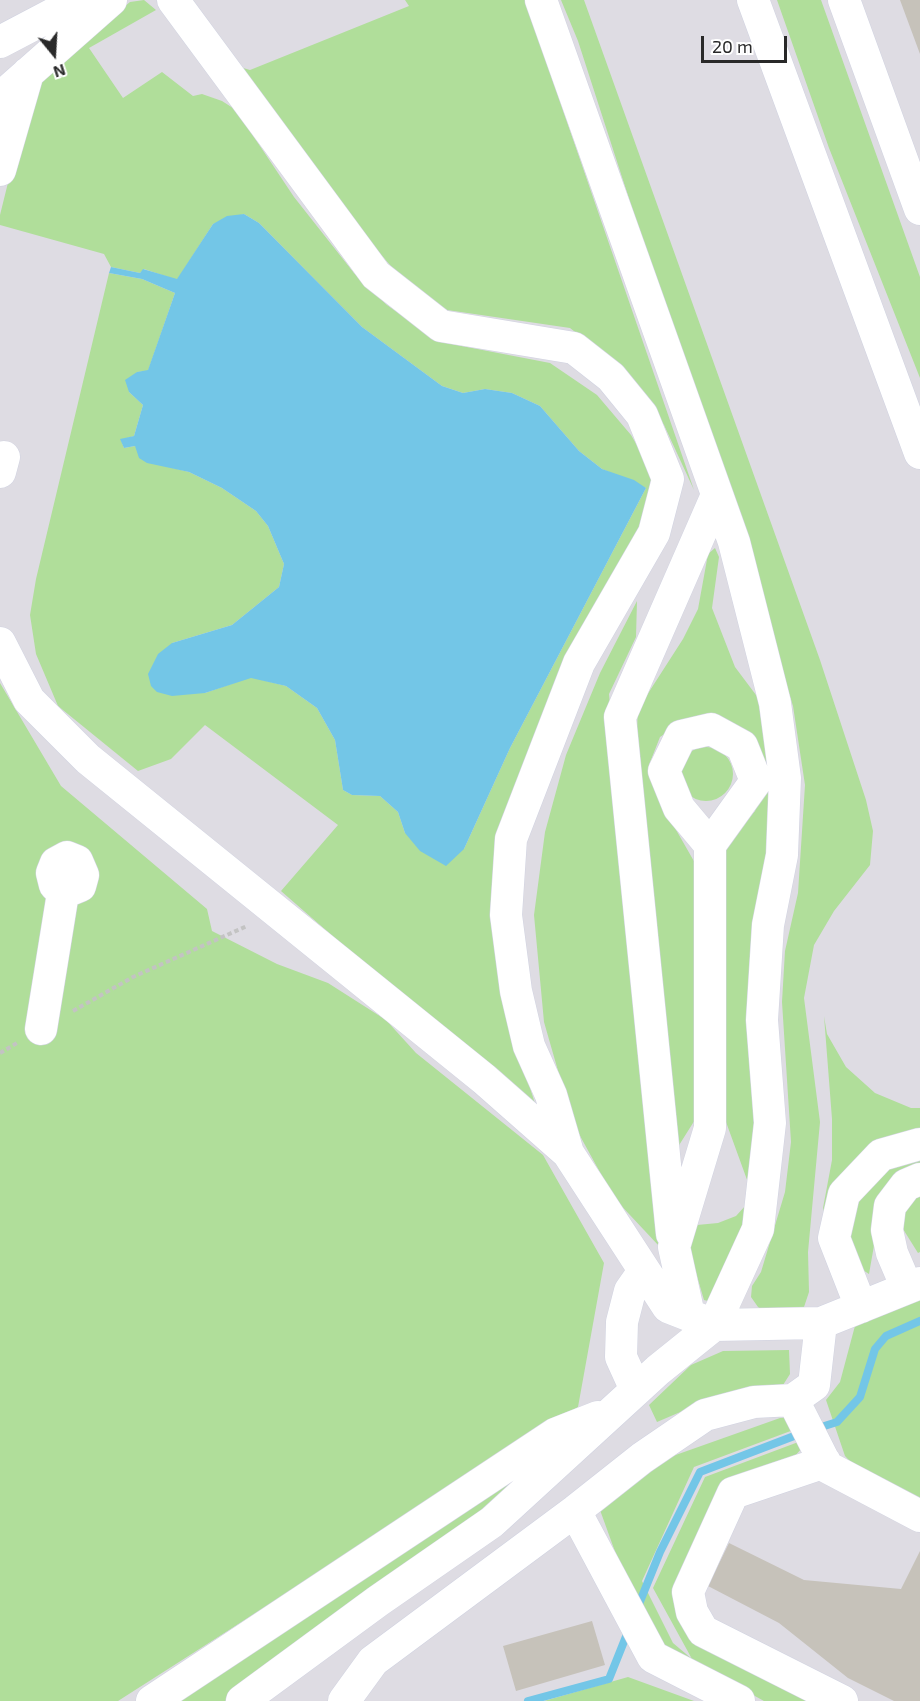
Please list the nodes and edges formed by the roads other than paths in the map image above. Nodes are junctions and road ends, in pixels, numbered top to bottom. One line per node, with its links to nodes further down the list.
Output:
1 (80, 0): 7 (lane)
2 (111, 0): 8 (lane)
3 (173, 0): 19 (lane)
4 (541, 0): 13 (lane)
5 (753, 0): 12 (lane)
6 (844, 0): 11 (lane)
7 (0, 42)
8 (28, 73): 9 (lane); 10 (lane)
9 (0, 98)
10 (0, 170)
11 (920, 209)
12 (920, 453)
13 (717, 495): 21 (lane); 25 (lane)
14 (0, 643): 19 (lane)
15 (710, 845): 21 (lane)
16 (63, 893): 17 (lane)
17 (41, 1029)
18 (920, 1144): 24 (lane)
19 (568, 1153): 22 (lane)
20 (920, 1179): 23 (lane)
21 (674, 1247): 25 (lane)
22 (644, 1271): 25 (lane); 27 (lane)
23 (914, 1285): 24 (lane)
24 (861, 1307): 26 (lane)
25 (702, 1320): 26 (lane); 27 (lane)
26 (821, 1323): 28 (lane)
27 (625, 1400): 31 (lane); 32 (lane)
28 (809, 1431): 29 (lane); 30 (lane); 35 (lane)
29 (575, 1511): 33 (lane); 34 (lane)
30 (920, 1516)
31 (152, 1701)
32 (242, 1701)
33 (344, 1701)
34 (739, 1701)
35 (842, 1701)

